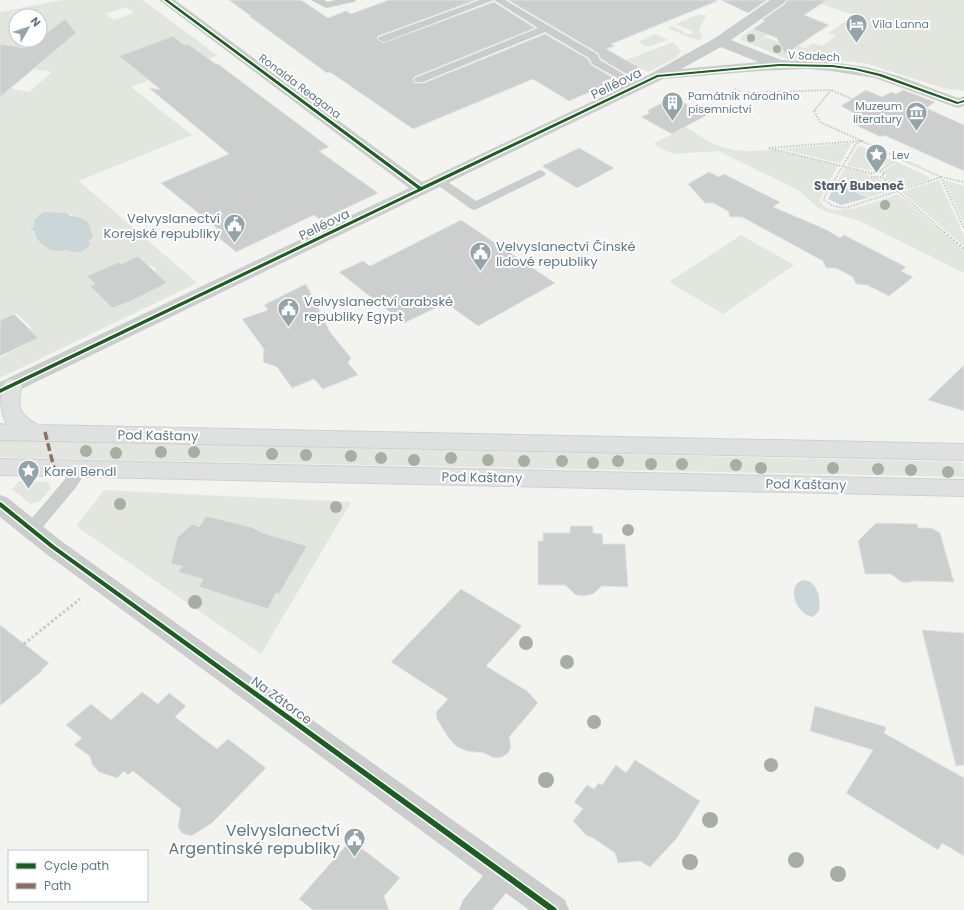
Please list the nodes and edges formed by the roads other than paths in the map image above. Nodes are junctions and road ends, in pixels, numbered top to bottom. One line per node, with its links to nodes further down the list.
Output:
1 (166, 0): 16 (street, Ronalda Reagana)
2 (316, 0): 3 (lane)
3 (351, 0)
4 (489, 0): 8 (lane)
5 (498, 0): 7 (lane)
6 (779, 0): 9 (street, Pelléova)
7 (546, 28): 12 (lane); 13 (lane)
8 (383, 39)
9 (720, 41): 10 (street, V Sadech); 11 (street, Pelléova)
10 (779, 65): 11 (street, V Sadech); 14 (street, V Sadech)
11 (657, 76): 13 (street, Pelléova)
12 (419, 80)
13 (637, 86): 16 (street, Pelléova)
14 (962, 103)
15 (540, 174): 16 (lane)
16 (430, 185): 17 (street, Pelléova)
17 (6, 388): 19 (main road)
18 (0, 432): 19 (main road, Pod Kaštany)
19 (33, 432): 20 (main road, Pod Kaštany)
20 (964, 452)
21 (0, 467): 22 (main road, Pod Kaštany)
22 (80, 469): 23 (main road, Pod Kaštany); 25 (lane)
23 (964, 488)
24 (0, 504): 25 (street, Na Zátorce)
25 (32, 529): 26 (street, Na Zátorce)
26 (503, 873): 27 (street); 28 (street, Na Zátorce)
27 (474, 910)
28 (554, 910)

